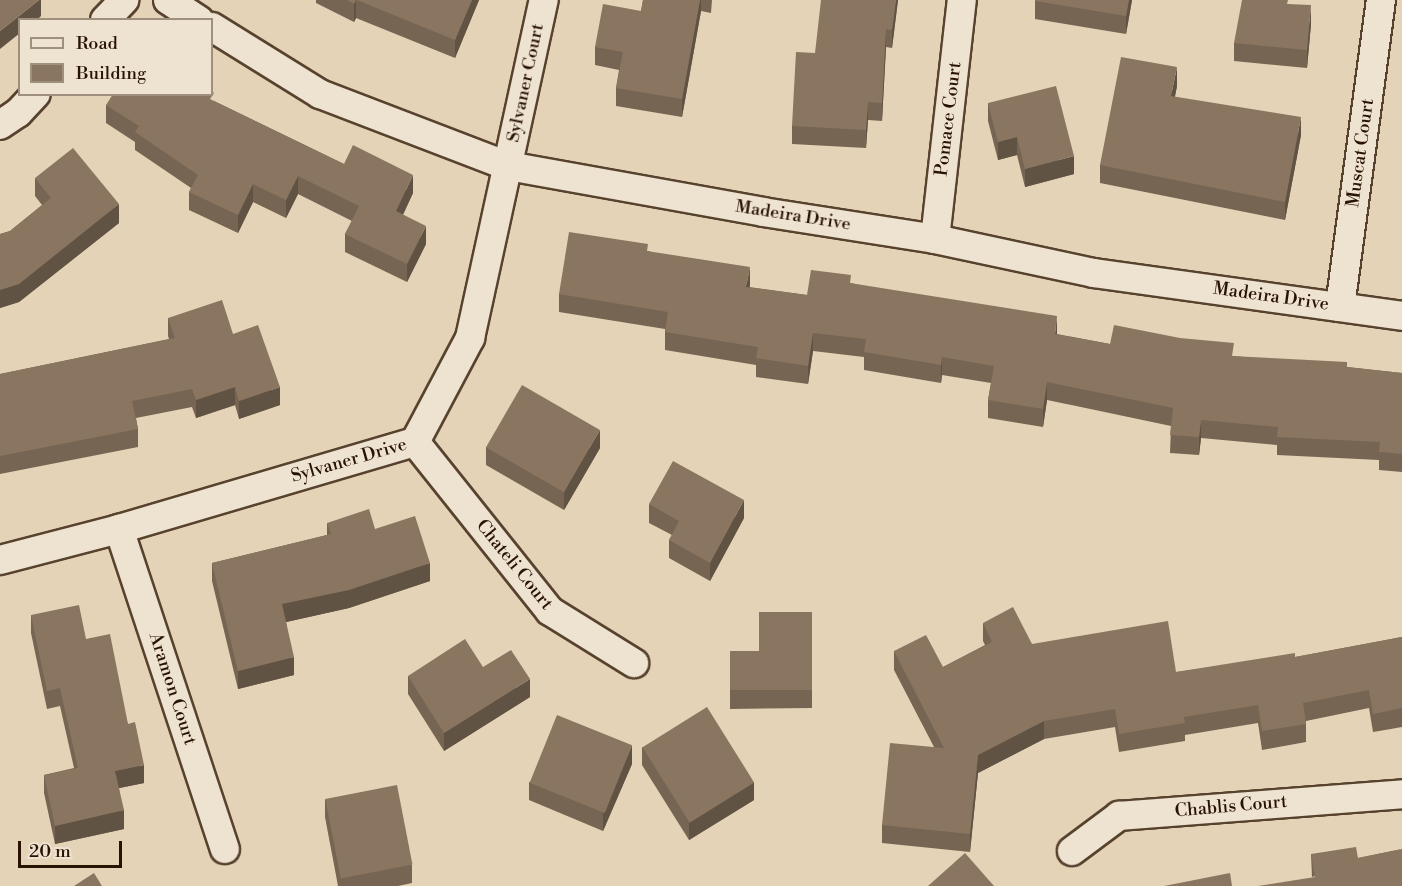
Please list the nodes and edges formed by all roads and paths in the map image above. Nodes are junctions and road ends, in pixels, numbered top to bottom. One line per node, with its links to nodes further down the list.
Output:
1 (123, 0): 6 (street)
2 (168, 0): 7 (street)
3 (544, 0): 11 (street, Sylvaner Court)
4 (962, 0): 12 (street, Pomace Court)
5 (1382, 0): 13 (street, Muscat Court)
6 (107, 18)
7 (196, 18)
8 (213, 28): 11 (street, Madeira Drive)
9 (34, 96): 10 (street)
10 (0, 125)
11 (508, 166): 12 (street, Madeira Drive); 15 (street, Sylvaner Drive)
12 (935, 239): 13 (street, Madeira Drive)
13 (1340, 307): 14 (street, Madeira Drive)
14 (1402, 316)
15 (415, 442): 16 (street, Sylvaner Drive); 18 (street, Chateli Court)
16 (119, 529): 17 (street, Sylvaner Drive); 20 (street, Aramon Court)
17 (0, 560)
18 (634, 663)
19 (1402, 794): 21 (street, Chablis Court)
20 (225, 849)
21 (1072, 850)

